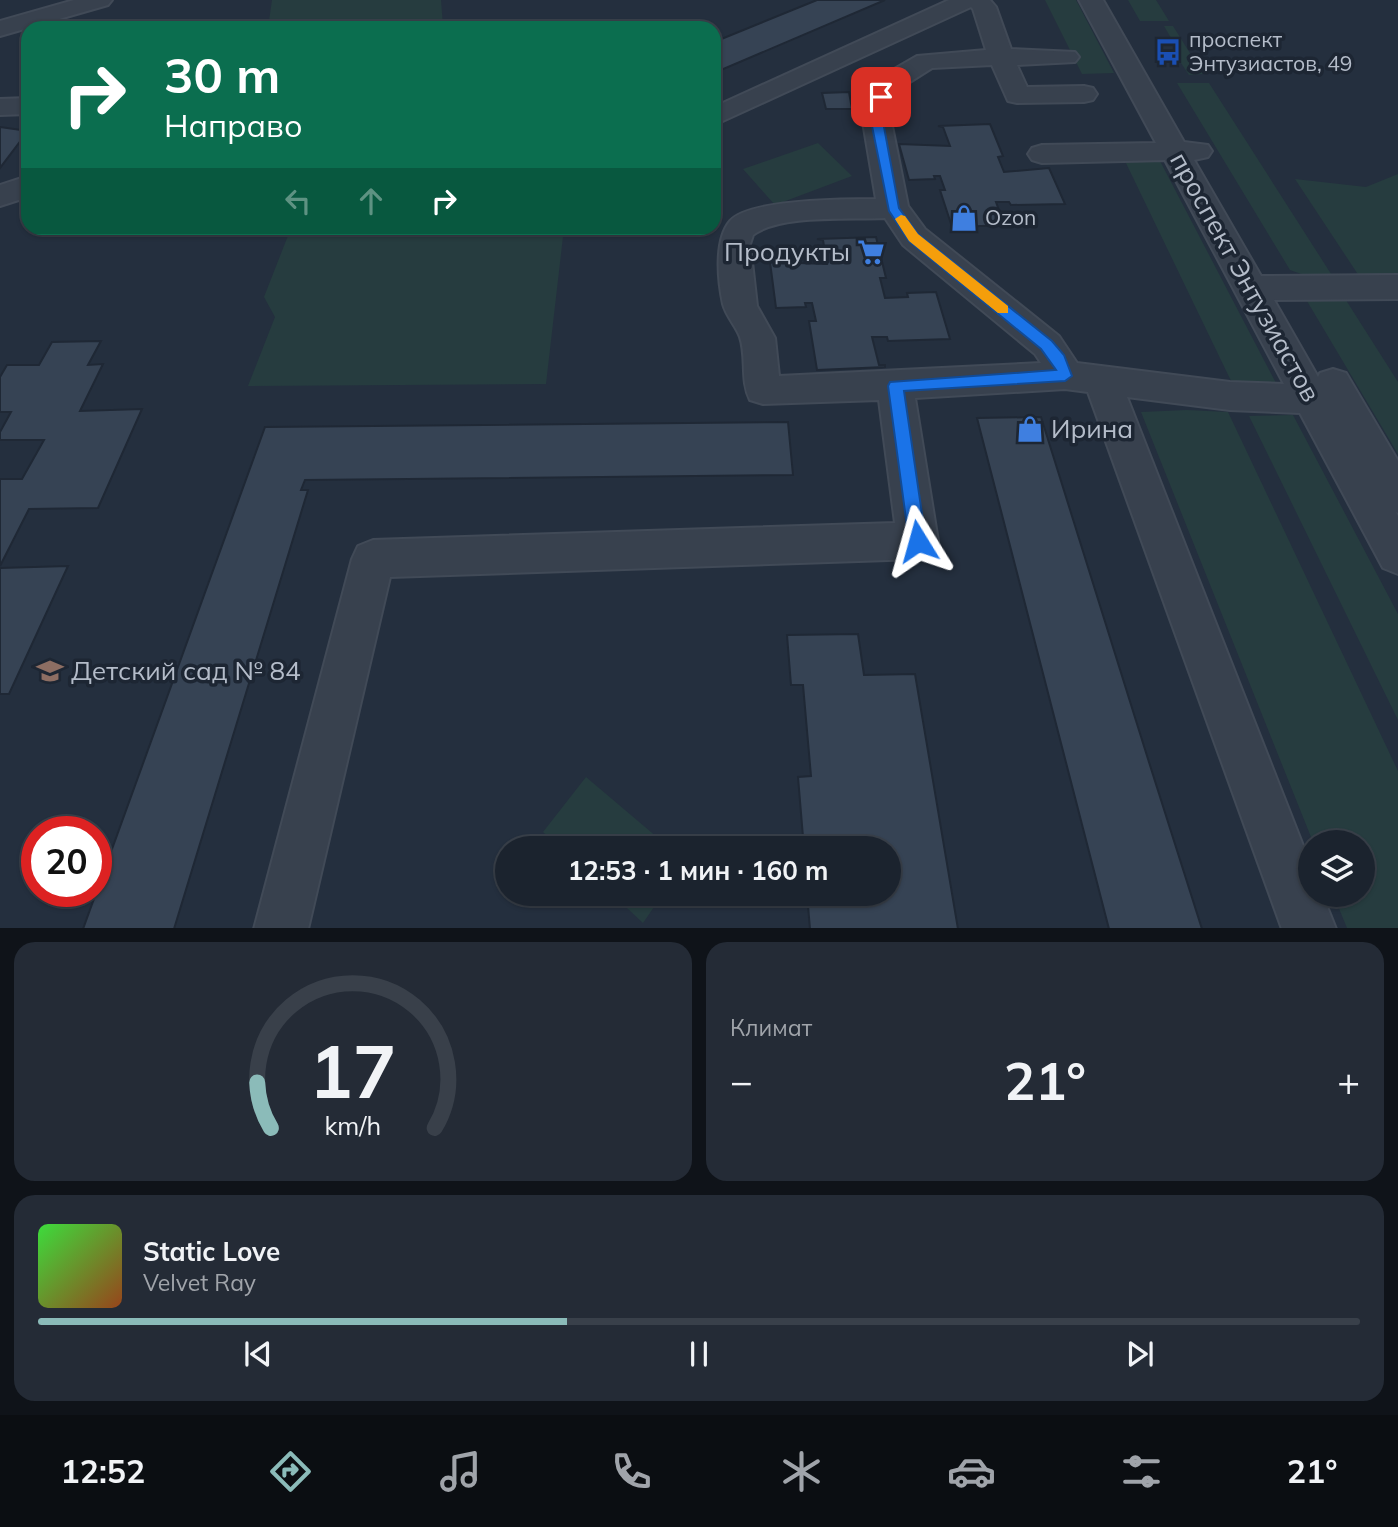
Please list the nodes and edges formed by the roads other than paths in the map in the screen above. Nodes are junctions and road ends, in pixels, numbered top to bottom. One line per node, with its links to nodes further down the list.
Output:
1 (100, 0): 6 (street)
2 (968, 0): 14 (street)
3 (977, 0): 9 (street)
4 (1091, 0): 15 (street, проспект Энтузиастов)
5 (1113, 0): 15 (street, проспект Энтузиастов)
6 (28, 21)
7 (21, 23): 8 (street)
8 (0, 29)
9 (1001, 57): 10 (street); 11 (street); 19 (street)
10 (1066, 57)
11 (1084, 94)
12 (21, 106): 13 (street)
13 (0, 107)
14 (721, 114)
15 (1187, 151): 16 (street); 21 (street, проспект Энтузиастов)
16 (1042, 154)
17 (21, 188): 18 (street)
18 (0, 196)
19 (893, 208): 22 (street); 23 (street)
20 (1398, 287): 21 (street)
21 (1265, 288): 24 (street, проспект Энтузиастов)
22 (1083, 378): 23 (street); 24 (street); 28 (street)
23 (895, 386): 27 (street)
24 (1327, 400): 25 (street, проспект Энтузиастов); 26 (street, проспект Энтузиастов)
25 (1398, 496)
26 (1398, 555)
27 (281, 928)
28 (1308, 928)

